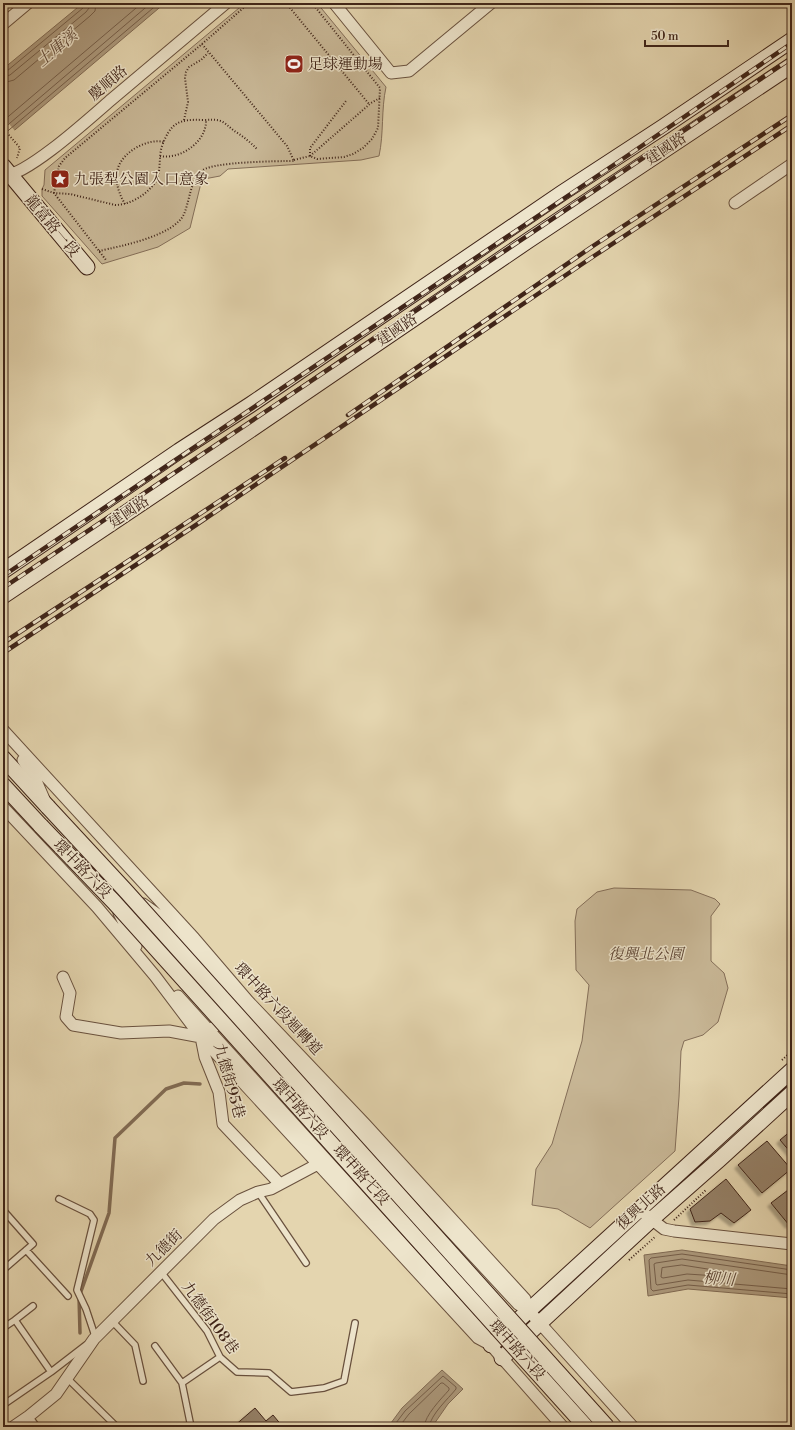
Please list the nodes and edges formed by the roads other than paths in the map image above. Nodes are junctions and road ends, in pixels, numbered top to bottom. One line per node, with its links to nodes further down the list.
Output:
1 (28, 3): 5 (street)
2 (226, 3): 9 (street, 慶順路)
3 (334, 3): 4 (street)
4 (491, 3)
5 (3, 24)
6 (792, 40): 12 (street, 建國路)
7 (792, 65): 13 (street, 建國路)
8 (792, 164): 10 (street)
9 (6, 173): 11 (street, 龍富路一段)
10 (735, 203)
11 (86, 267)
12 (3, 570)
13 (3, 596)
14 (3, 730): 24 (street)
15 (3, 738): 20 (street, 環中路六段)
16 (3, 758): 20 (street)
17 (3, 784): 21 (street)
18 (3, 803): 21 (street, 環中路六段)
19 (3, 807): 25 (street)
20 (48, 807): 22 (street, 環中路六段, bridge)
21 (41, 826): 23 (street, 環中路六段, bridge)
22 (125, 890): 24 (street, 環中路六段); 69 (street, 環中路六段, bridge)
23 (114, 902): 25 (street, 環中路七段); 68 (street, 環中路六段, bridge)
24 (190, 941): 25 (street); 27 (street, 環中路六段)
25 (157, 974): 28 (street, 環中路七段)
26 (63, 977): 28 (street)
27 (245, 1003): 28 (street); 31 (street, 環中路六段)
28 (205, 1034): 32 (street, 環中路七段); 33 (street, 九德街95巷)
29 (792, 1070): 37 (street, 復興北路)
30 (792, 1093): 38 (street, 復興北路)
31 (361, 1127): 32 (street, 九德街); 46 (street, 環中路六段)
32 (321, 1161): 33 (street, 九德街); 53 (street, 環中路七段)
33 (280, 1184): 34 (street, 九德街)
34 (258, 1192): 41 (lane); 43 (street, 九德街)
35 (58, 1199): 52 (lane)
36 (3, 1210): 40 (lane)
37 (639, 1210): 38 (street); 46 (street, 復興北路)
38 (652, 1219): 39 (street); 50 (street, 復興北路)
39 (792, 1244)
40 (26, 1250): 42 (lane); 44 (lane)
41 (306, 1263)
42 (3, 1270)
43 (160, 1272): 48 (street, 九德街); 55 (lane, 九德街108巷)
44 (68, 1296)
45 (33, 1306): 47 (lane)
46 (529, 1310): 50 (street, 環中路六段); 53 (street, 復興北路)
47 (15, 1320): 51 (lane); 57 (lane)
48 (112, 1321): 52 (street, 九德街); 59 (lane)
49 (355, 1323): 55 (lane, 九德街108巷)
50 (540, 1323): 56 (street, 復興北路); 70 (street, 環中路六段)
51 (3, 1328)
52 (94, 1339): 57 (lane); 58 (street, 九德街)
53 (491, 1344): 56 (street, 環中路七段)
54 (155, 1346): 60 (lane)
55 (220, 1357): 60 (lane)
56 (502, 1358): 67 (street, 環中路七段)
57 (51, 1372): 61 (lane)
58 (67, 1378): 62 (street, 九德街); 65 (lane)
59 (143, 1381)
60 (182, 1383): 66 (lane)
61 (3, 1405)
62 (29, 1416): 63 (street, 九德街); 64 (lane)
63 (13, 1427)
64 (37, 1427)
65 (117, 1427)
66 (191, 1427)
67 (563, 1427)
68 (586, 1427)
69 (608, 1427)
70 (633, 1427)

